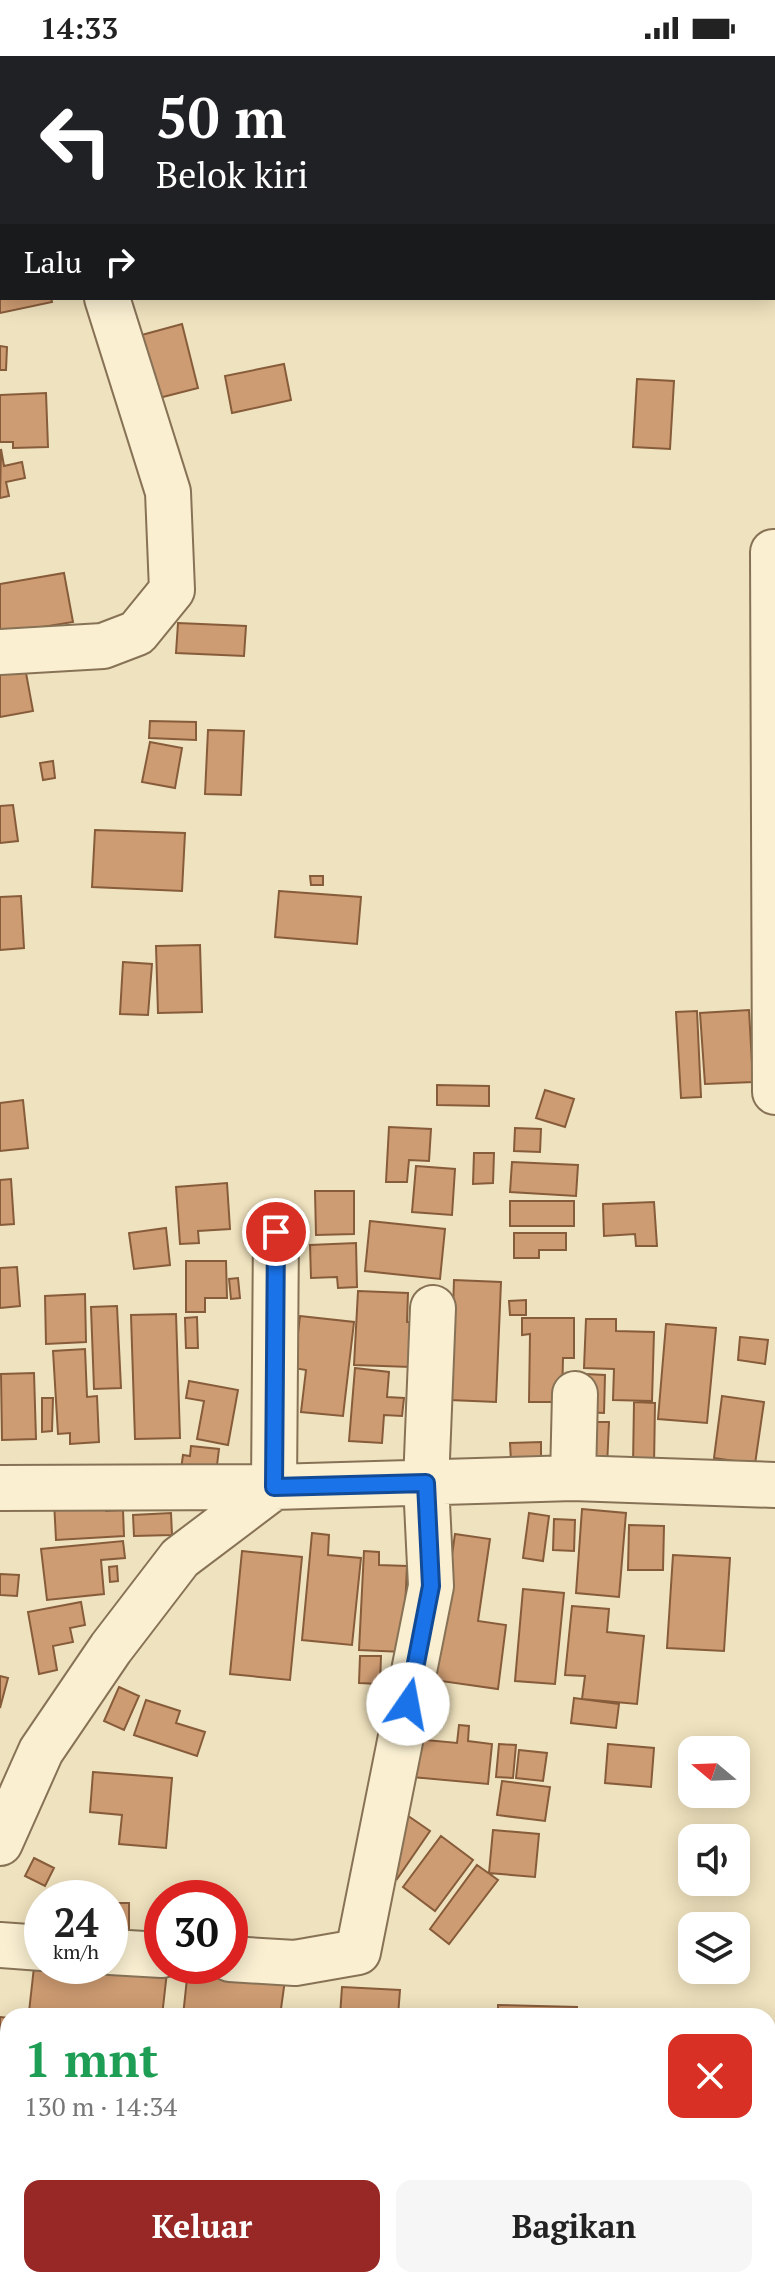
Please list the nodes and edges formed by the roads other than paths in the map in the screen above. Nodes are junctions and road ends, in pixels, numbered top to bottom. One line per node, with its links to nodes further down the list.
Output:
1 (108, 300): 3 (street)
2 (773, 552): 4 (street)
3 (0, 652)
4 (775, 1092)
5 (276, 1232): 11 (street)
6 (433, 1308): 9 (street)
7 (575, 1394): 8 (street)
8 (573, 1478): 9 (street); 10 (street)
9 (426, 1483): 11 (street); 16 (street)
10 (775, 1485)
11 (274, 1487): 12 (street); 13 (street)
12 (0, 1488)
13 (0, 1843)
14 (0, 1945): 15 (street)
15 (24, 1947)
16 (248, 1960)

